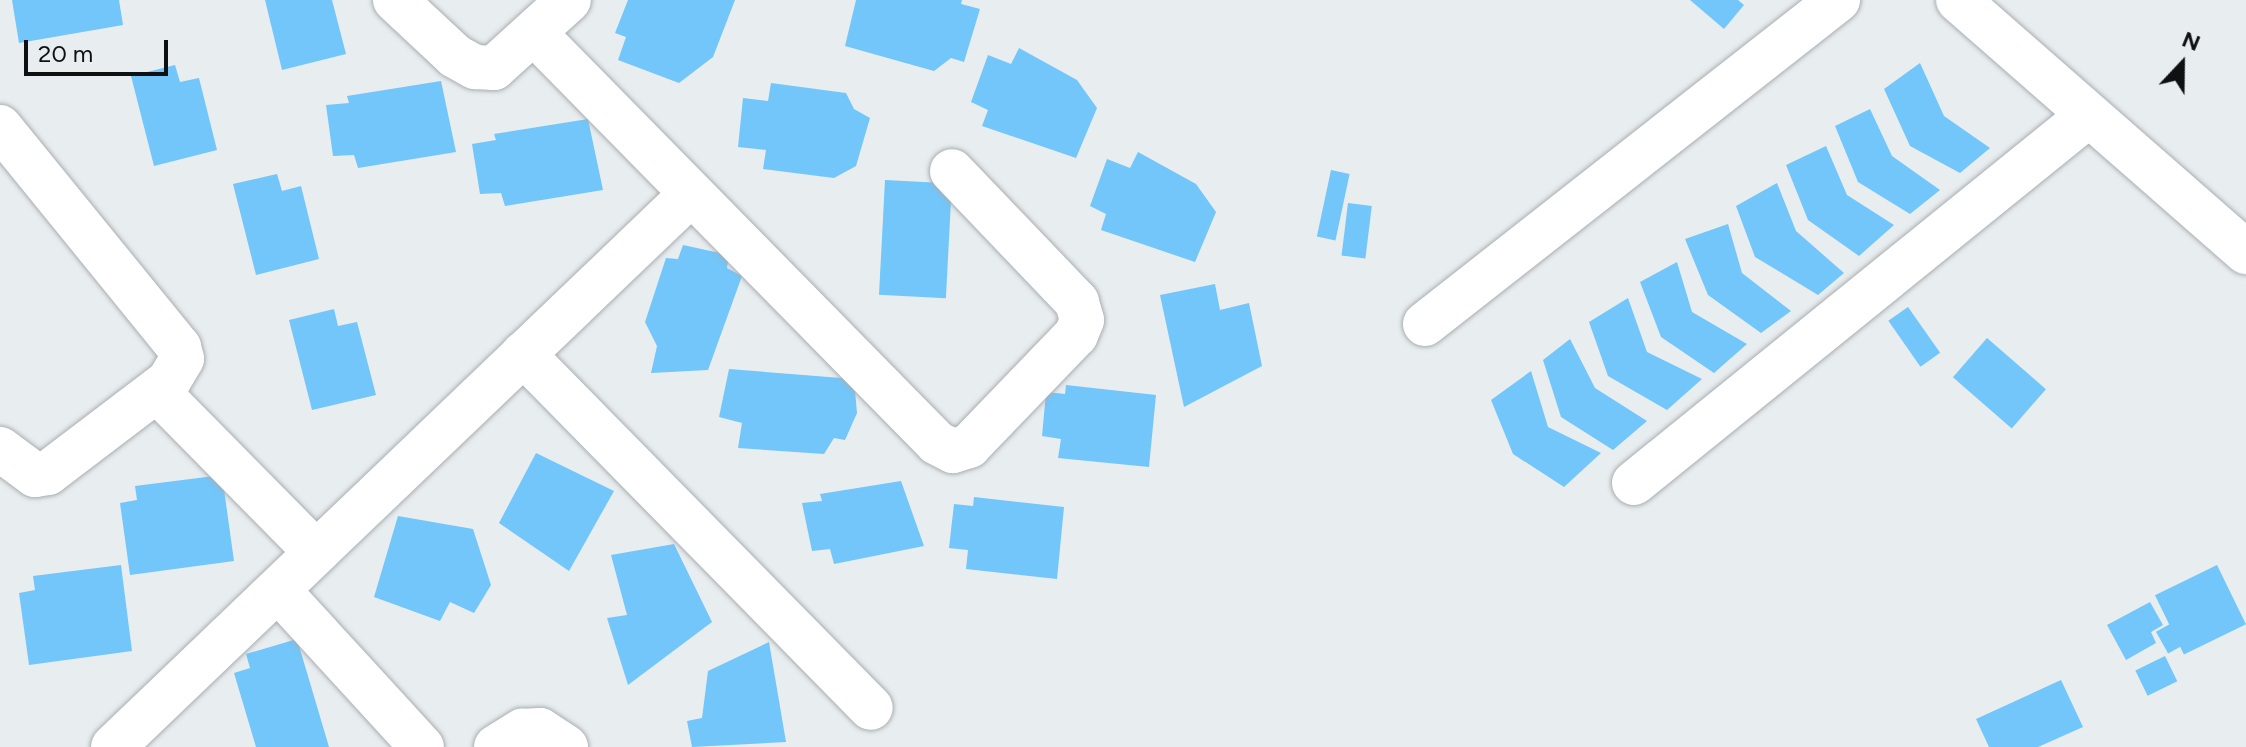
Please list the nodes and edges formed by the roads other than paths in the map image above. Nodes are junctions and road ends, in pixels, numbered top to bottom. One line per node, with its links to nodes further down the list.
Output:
1 (395, 0): 5 (street)
2 (569, 0): 5 (street)
3 (1838, 0): 11 (street)
4 (1958, 0): 6 (street)
5 (535, 34): 9 (street)
6 (2089, 115): 10 (street); 15 (street)
7 (0, 127): 13 (street)
8 (952, 171): 9 (street)
9 (690, 195): 12 (street)
10 (2246, 252)
11 (1425, 324)
12 (523, 354): 16 (street); 18 (street)
13 (157, 391): 14 (street); 16 (street)
14 (0, 449)
15 (1634, 483)
16 (316, 552): 17 (street)
17 (278, 590): 19 (street); 20 (street)
18 (871, 708)
19 (113, 747)
20 (422, 747)
21 (496, 747): 22 (street)
22 (566, 747)

